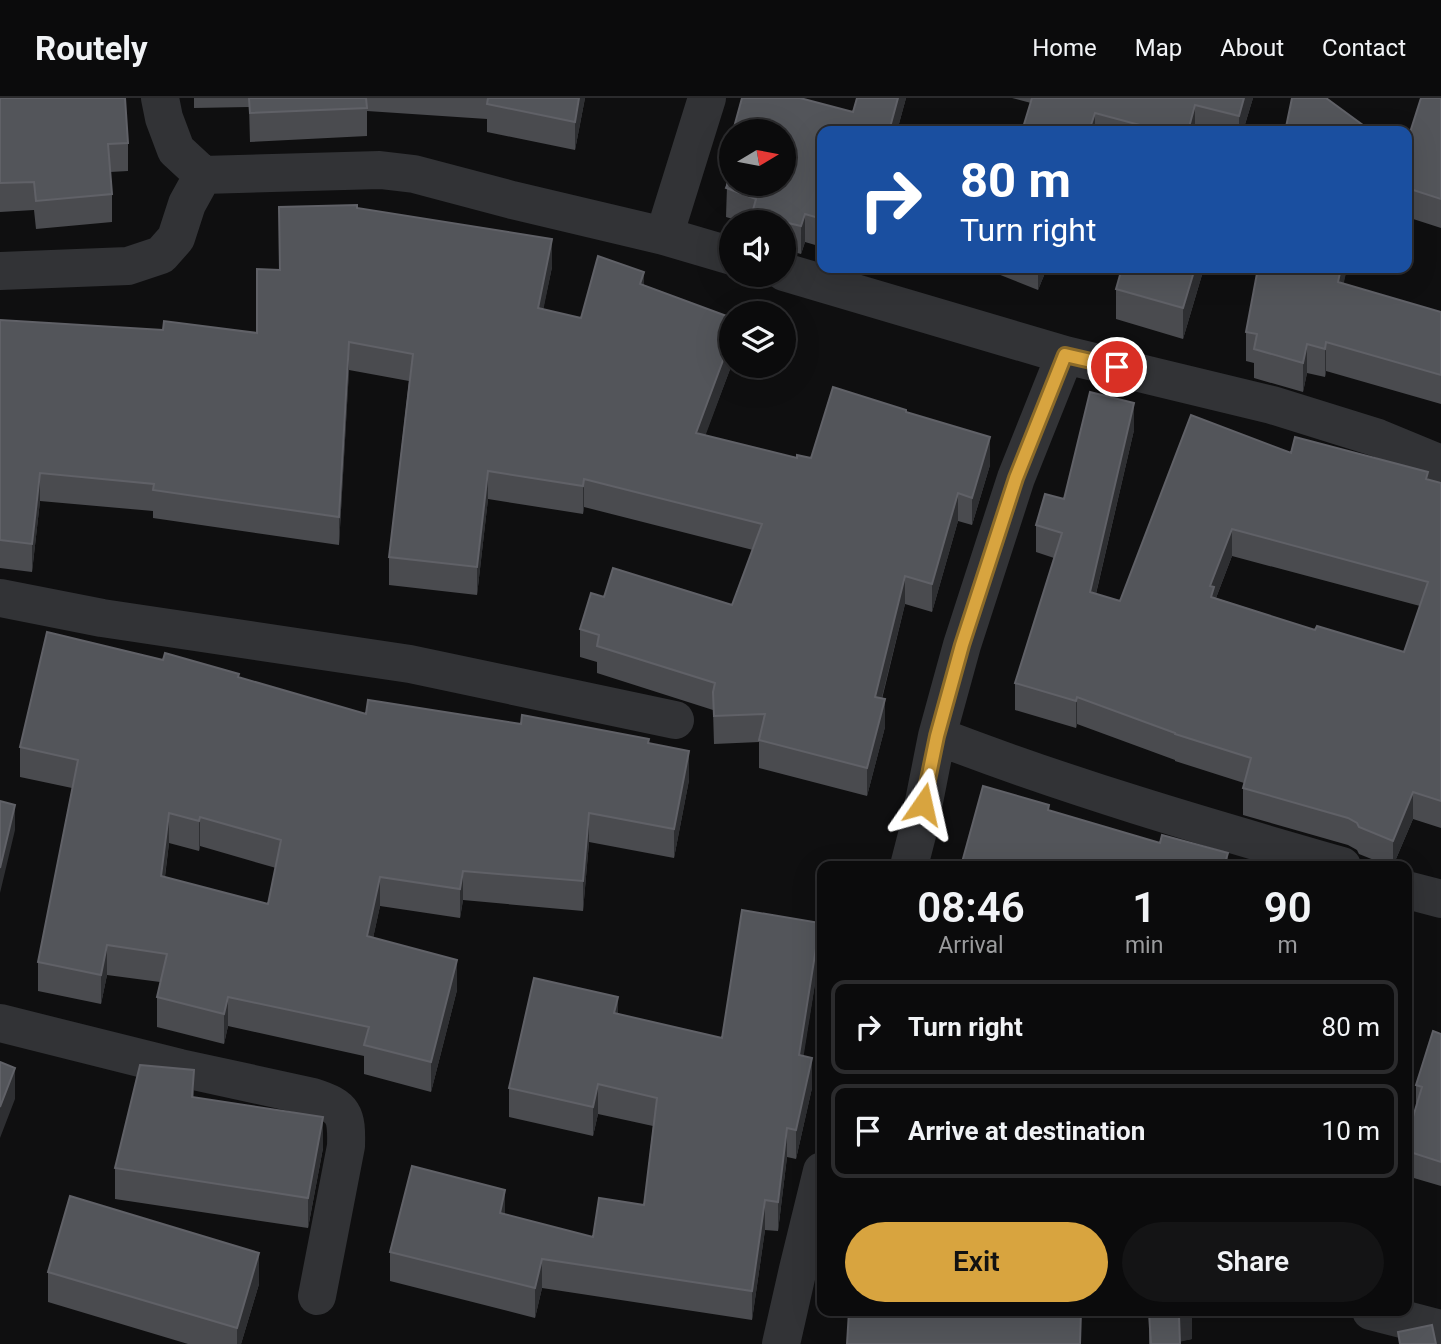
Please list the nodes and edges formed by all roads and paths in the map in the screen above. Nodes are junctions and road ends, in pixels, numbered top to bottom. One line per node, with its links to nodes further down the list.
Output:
1 (160, 98): 3 (street)
2 (707, 98): 4 (street)
3 (203, 175): 4 (street); 6 (street)
4 (664, 236): 5 (street)
5 (719, 252)
6 (0, 271)
7 (796, 276): 8 (street)
8 (1065, 355): 9 (street); 12 (street)
9 (1441, 464)
10 (0, 598): 11 (street)
11 (675, 720)
12 (937, 736): 13 (street); 14 (street)
13 (910, 861)
14 (1325, 861)
15 (0, 1023): 17 (street)
16 (817, 1196): 20 (street)
17 (317, 1296)
18 (1390, 1316): 19 (street)
19 (1441, 1329)
20 (781, 1344)

